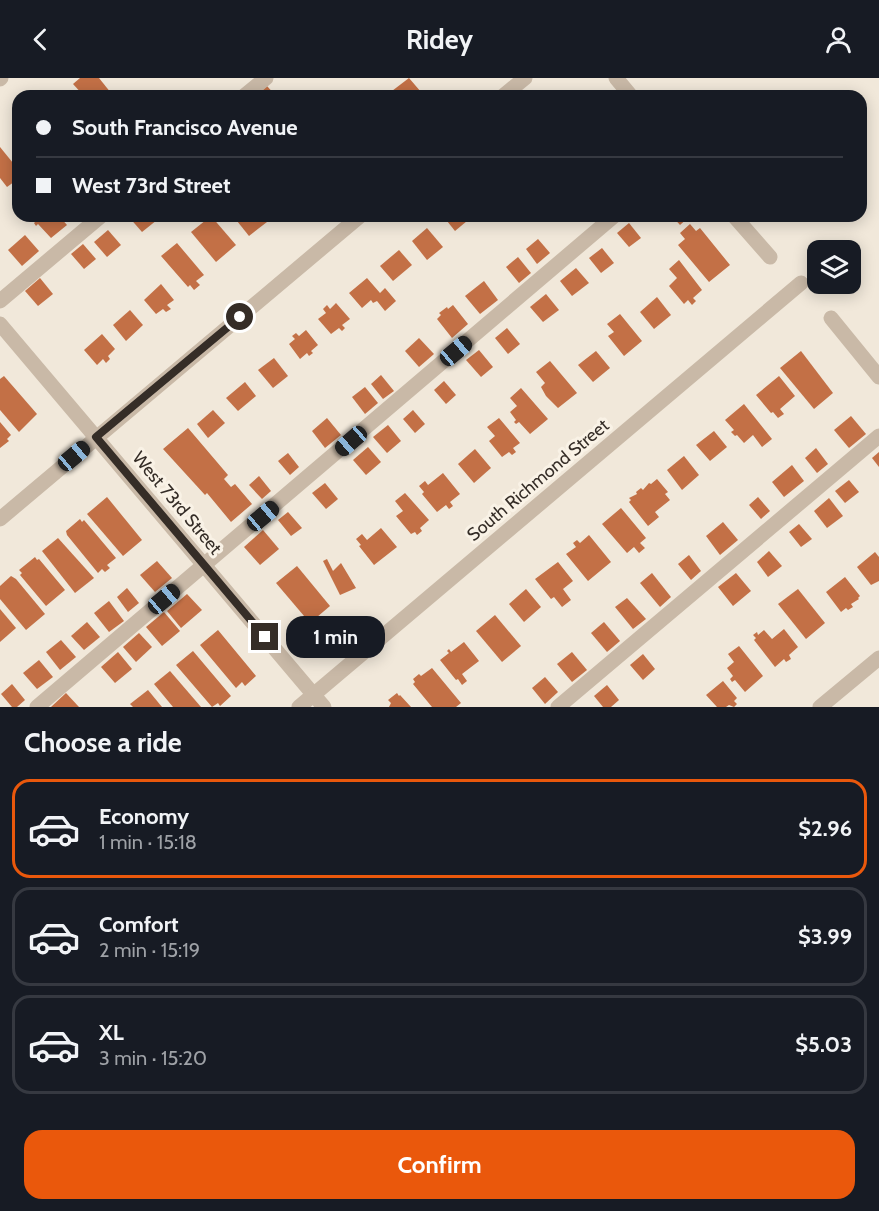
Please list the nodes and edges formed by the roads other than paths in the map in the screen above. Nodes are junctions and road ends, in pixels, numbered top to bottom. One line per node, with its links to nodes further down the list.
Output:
1 (266, 78): 4 (street)
2 (525, 78): 5 (street)
3 (616, 78): 6 (street)
4 (251, 90)
5 (510, 90)
6 (626, 90)
7 (94, 222): 13 (street)
8 (353, 222): 18 (street)
9 (608, 222): 20 (street)
10 (739, 222): 11 (street)
11 (770, 257)
12 (801, 283): 22 (street, South Richmond Street)
13 (0, 301)
14 (831, 318): 16 (street)
15 (0, 324): 18 (street, West 73rd Street)
16 (879, 377)
17 (879, 436): 26 (street)
18 (96, 437): 19 (street); 20 (street, West 73rd Street)
19 (0, 519)
20 (204, 565): 22 (street, West 73rd Street); 23 (street)
21 (879, 658): 27 (street)
22 (314, 695): 24 (street, South Richmond Street); 25 (street, West 73rd Street)
23 (37, 707)
24 (299, 707)
25 (324, 707)
26 (558, 707)
27 (820, 707)

